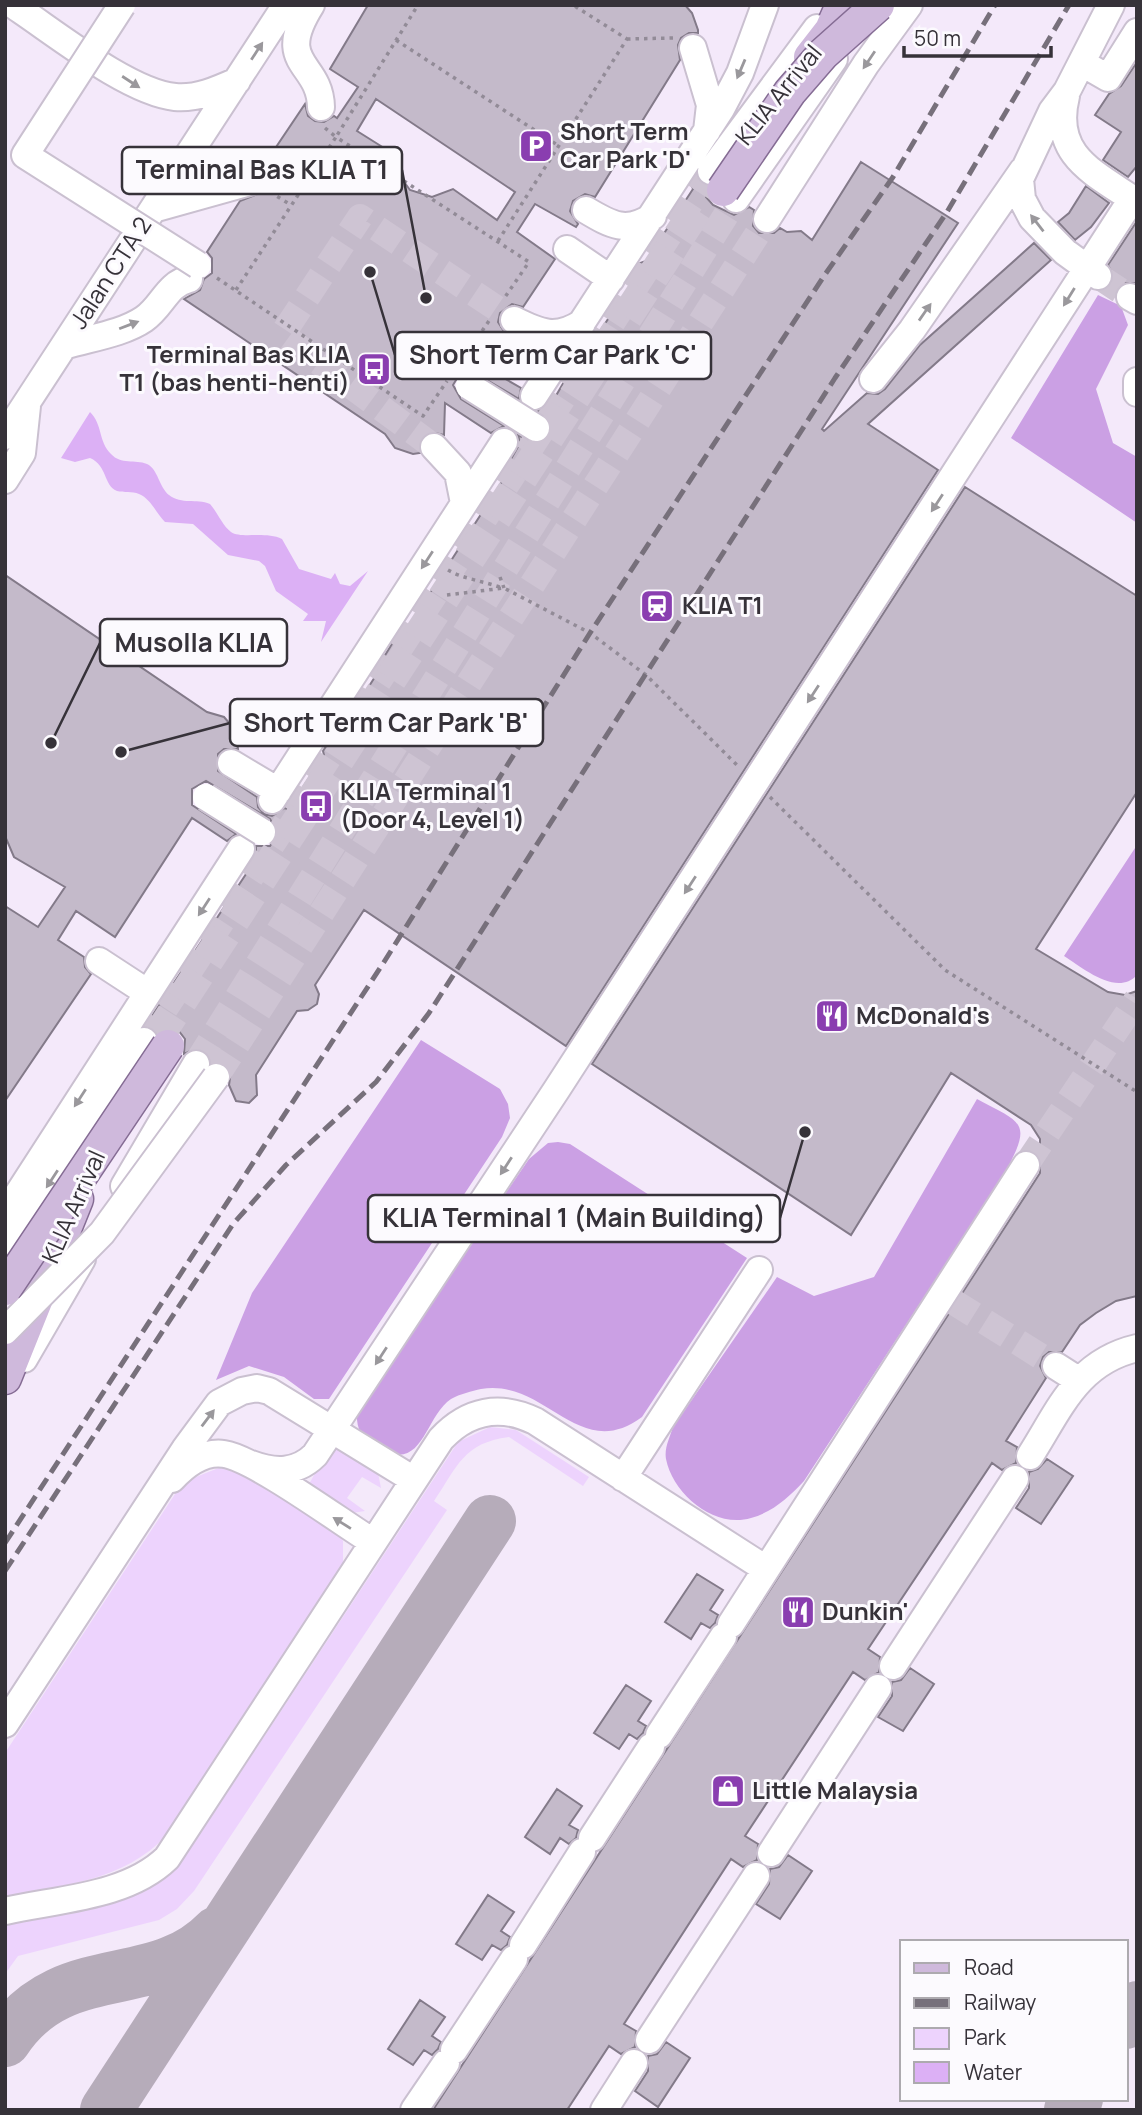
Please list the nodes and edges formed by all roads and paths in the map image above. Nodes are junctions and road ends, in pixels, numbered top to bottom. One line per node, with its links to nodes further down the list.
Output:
1 (13, 5): 19 (street, one-way to 19)
2 (122, 5): 35 (street, bridge)
3 (286, 5): 19 (street, Jalan CTA 2, one-way to 3)
4 (311, 5): 21 (street)
5 (418, 5): 16 (path)
6 (573, 5): 15 (path)
7 (765, 5): 22 (street, one-way to 22)
8 (829, 5): 27 (street)
9 (842, 5): 27 (main road, KLIA Arrival)
10 (864, 5): 27 (street)
11 (878, 5): 27 (main road, bridge)
12 (909, 5): 32 (street, one-way to 32)
13 (1111, 5): 18 (street)
14 (1137, 33): 18 (street)
15 (626, 39): 17 (path); 24 (path)
16 (397, 40): 23 (path); 24 (path)
17 (693, 48): 22 (street)
18 (1082, 63): 20 (street)
19 (237, 81): 29 (street, Jalan CTA 2)
20 (1067, 91): 25 (street); 28 (street)
21 (321, 107)
22 (707, 134): 31 (street)
23 (336, 137): 33 (path); 38 (path)
24 (559, 146): 33 (path)
25 (1023, 170): 36 (street, one-way to 25); 42 (street, one-way to 25)
26 (253, 181): 29 (street)
27 (721, 186)
28 (1135, 200): 36 (street)
29 (153, 209): 41 (street, Jalan CTA 2)
30 (586, 210): 31 (street)
31 (653, 216): 37 (street)
32 (767, 219)
33 (497, 242): 38 (path)
34 (567, 249): 37 (street)
35 (193, 272): 38 (path); 41 (street, one-way to 35)
36 (1093, 272): 59 (street, one-way to 59)
37 (611, 279): 40 (street)
38 (236, 290)
39 (514, 320): 40 (street)
40 (582, 323): 46 (street)
41 (64, 346): 47 (street, Jalan CTA 2)
42 (878, 372)
43 (1137, 381): 45 (street)
44 (469, 386): 48 (street, bridge)
45 (1137, 393)
46 (534, 396)
47 (27, 402): 49 (street, Jalan CTA 2); 52 (street)
48 (536, 428)
49 (5, 436)
50 (504, 442): 53 (street)
51 (434, 447): 53 (street)
52 (5, 480)
53 (464, 503): 58 (street, one-way to 58)
54 (451, 572): 56 (path)
55 (500, 577): 56 (path)
56 (504, 589): 57 (path); 59 (path)
57 (447, 595)
58 (231, 763)
59 (756, 783): 66 (path); 76 (street, one-way to 76)
60 (206, 797): 61 (street, bridge)
61 (262, 832)
62 (241, 849): 64 (street, one-way to 64)
63 (99, 961): 64 (street)
64 (148, 993): 68 (street, one-way to 68)
65 (156, 1043): 69 (street, one-way to 69); 71 (main road, bridge); 74 (main road, KLIA Arrival)
66 (1137, 1092)
67 (1026, 1166): 84 (street)
68 (5, 1214)
69 (5, 1251)
70 (759, 1270): 79 (street)
71 (5, 1289)
72 (5, 1331): 75 (street, bridge)
73 (1137, 1348): 77 (street)
74 (5, 1378)
75 (5, 1391)
76 (332, 1430): 78 (street); 81 (street); 82 (street, one-way to 76)
77 (1030, 1456)
78 (251, 1464): 82 (street); 83 (street, one-way to 78)
79 (623, 1478): 81 (street); 84 (street)
80 (1015, 1479): 85 (street)
81 (414, 1480): 83 (street)
82 (156, 1494): 87 (street)
83 (373, 1542): 90 (street)
84 (766, 1569): 93 (street)
85 (893, 1666)
86 (878, 1688): 88 (street)
87 (5, 1724)
88 (771, 1853)
89 (756, 1876): 91 (street)
90 (5, 1911)
91 (649, 2040)
92 (634, 2063): 94 (street)
93 (414, 2110)
94 (604, 2110)

